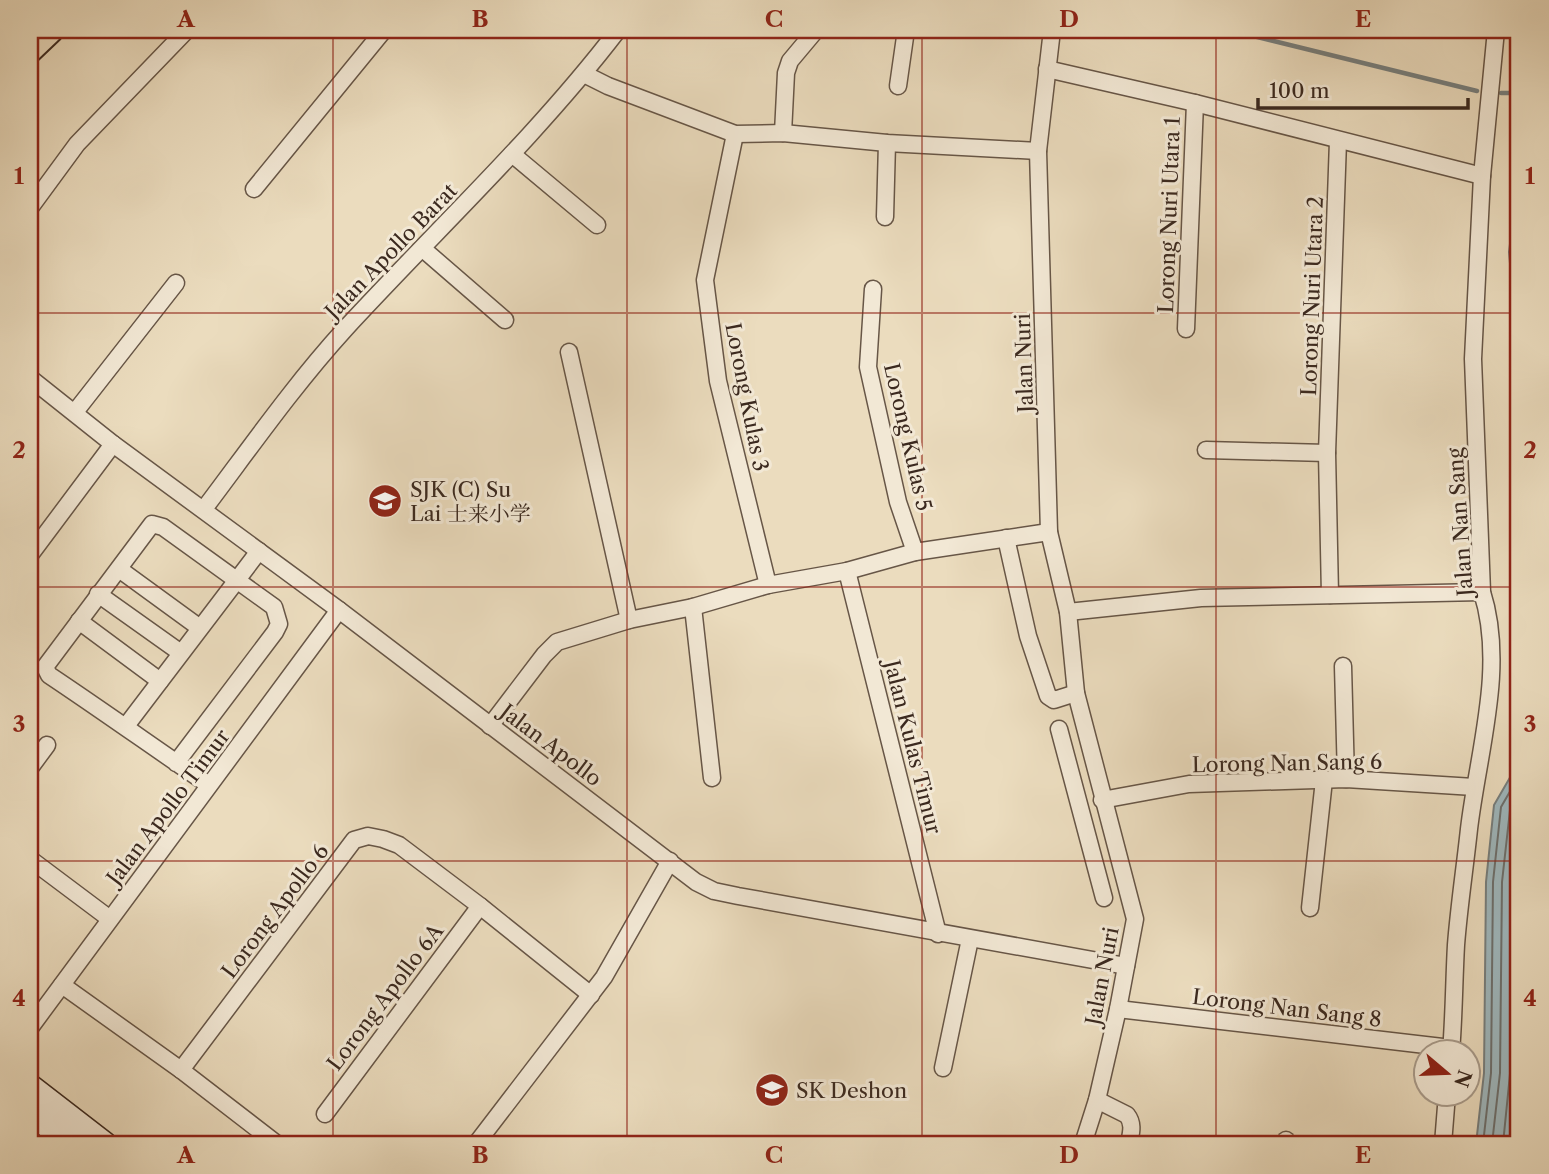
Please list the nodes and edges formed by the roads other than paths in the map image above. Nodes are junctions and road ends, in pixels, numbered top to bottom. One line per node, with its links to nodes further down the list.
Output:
1 (51, 30): 9 (main road)
2 (187, 30): 22 (street)
3 (384, 30): 21 (street)
4 (618, 30): 11 (street, Jalan Apollo Barat)
5 (816, 30): 14 (street)
6 (906, 30): 12 (street)
7 (1052, 30): 10 (street, Jalan Nuri)
8 (1496, 30): 20 (street, Jalan Nan Sang)
9 (30, 50)
10 (1047, 69): 13 (street); 18 (street, Jalan Nuri)
11 (584, 74): 15 (street); 19 (street, Jalan Apollo Barat)
12 (898, 86)
13 (1195, 103): 16 (street); 29 (street, Lorong Nuri Utara 1)
14 (782, 133): 15 (street); 17 (street)
15 (735, 134): 45 (street, Lorong Kulas 3)
16 (1338, 141): 20 (street); 35 (street, Lorong Nuri Utara 2)
17 (887, 143): 18 (street); 23 (street)
18 (1038, 151): 37 (street, Jalan Nuri)
19 (512, 154): 24 (street); 25 (street, Jalan Apollo Barat)
20 (1482, 176): 46 (street, Jalan Nan Sang)
21 (254, 189)
22 (30, 208)
23 (885, 217)
24 (597, 225)
25 (423, 250): 28 (street); 36 (street, Jalan Apollo Barat)
26 (176, 284): 32 (street)
27 (873, 289): 40 (street, Lorong Kulas 5)
28 (505, 320)
29 (1186, 329)
30 (569, 352): 52 (street)
31 (30, 378): 32 (street, Jalan Apollo)
32 (75, 412): 33 (street, Jalan Apollo)
33 (113, 444): 36 (street, Jalan Apollo); 41 (street)
34 (1206, 450): 35 (street)
35 (1327, 453): 48 (street, Lorong Nuri Utara 2)
36 (204, 509): 39 (street, Jalan Apollo)
37 (1049, 532): 38 (street); 51 (street, Jalan Nuri)
38 (1006, 538): 40 (street); 58 (street)
39 (259, 551): 44 (street); 50 (street, Jalan Apollo)
40 (915, 552): 43 (street)
41 (30, 555)
42 (119, 569): 44 (street); 47 (street); 54 (street)
43 (847, 570): 45 (street); 81 (street, Jalan Kulas Timur)
44 (237, 579): 54 (street); 65 (street)
45 (768, 584): 49 (street)
46 (1482, 592): 48 (street); 71 (street, Jalan Nan Sang)
47 (98, 594): 53 (street); 55 (street)
48 (1330, 596): 51 (street)
49 (693, 607): 52 (street); 67 (street)
50 (339, 610): 60 (street, Jalan Apollo); 70 (street, Jalan Apollo Timur)
51 (1068, 612): 58 (street, Jalan Nuri)
52 (629, 620): 60 (street)
53 (79, 621): 57 (street); 59 (street)
54 (200, 628): 55 (street)
55 (181, 653): 57 (street)
56 (1343, 666): 68 (street)
57 (160, 681): 59 (street)
58 (1076, 693): 63 (street, Jalan Nuri)
59 (126, 726): 65 (street)
60 (491, 726): 74 (street, Jalan Apollo)
61 (1059, 729): 64 (street, Jalan Nuri)
62 (47, 745): 66 (street)
63 (1090, 751): 64 (street); 72 (street, Jalan Nuri)
64 (1065, 755): 76 (street, Jalan Nuri)
65 (176, 763): 70 (street)
66 (30, 768)
67 (712, 778)
68 (1346, 779): 69 (street, Lorong Nan Sang 6); 71 (street, Lorong Nan Sang 6)
69 (1324, 780): 72 (street, Lorong Nan Sang 6); 79 (street)
70 (209, 785): 80 (street, Jalan Apollo Timur)
71 (1474, 787): 88 (street, Jalan Nan Sang)
72 (1102, 800): 75 (street, Jalan Nuri)
73 (30, 859): 80 (street)
74 (670, 861): 81 (street, Jalan Apollo); 85 (street)
75 (1121, 862): 76 (street); 83 (street, Jalan Nuri)
76 (1098, 868): 77 (street, Jalan Nuri)
77 (1104, 898)
78 (480, 906): 85 (street, Lorong Apollo 6); 91 (street, Lorong Apollo 6); 96 (street, Lorong Apollo 6A)
79 (1310, 908)
80 (110, 919): 84 (street, Jalan Apollo Timur)
81 (938, 933): 82 (street, Jalan Apollo)
82 (970, 939): 83 (street, Jalan Apollo); 90 (street)
83 (1126, 966): 86 (street, Jalan Nuri)
84 (62, 985): 87 (street, Jalan Apollo Timur); 91 (street)
85 (591, 995): 100 (street)
86 (1118, 1009): 89 (street, Lorong Nan Sang 8); 93 (street, Jalan Nuri)
87 (30, 1028)
88 (1452, 1038)
89 (1412, 1045)
90 (943, 1068)
91 (181, 1070): 99 (street)
92 (30, 1086): 98 (street)
93 (1097, 1100): 101 (street, Jalan Nuri); 102 (street)
94 (1446, 1108): 103 (street)
95 (30, 1112): 97 (street)
96 (325, 1114)
97 (70, 1144)
98 (105, 1144)
99 (276, 1144)
100 (476, 1144)
101 (1083, 1144)
102 (1129, 1144)
103 (1443, 1144)

